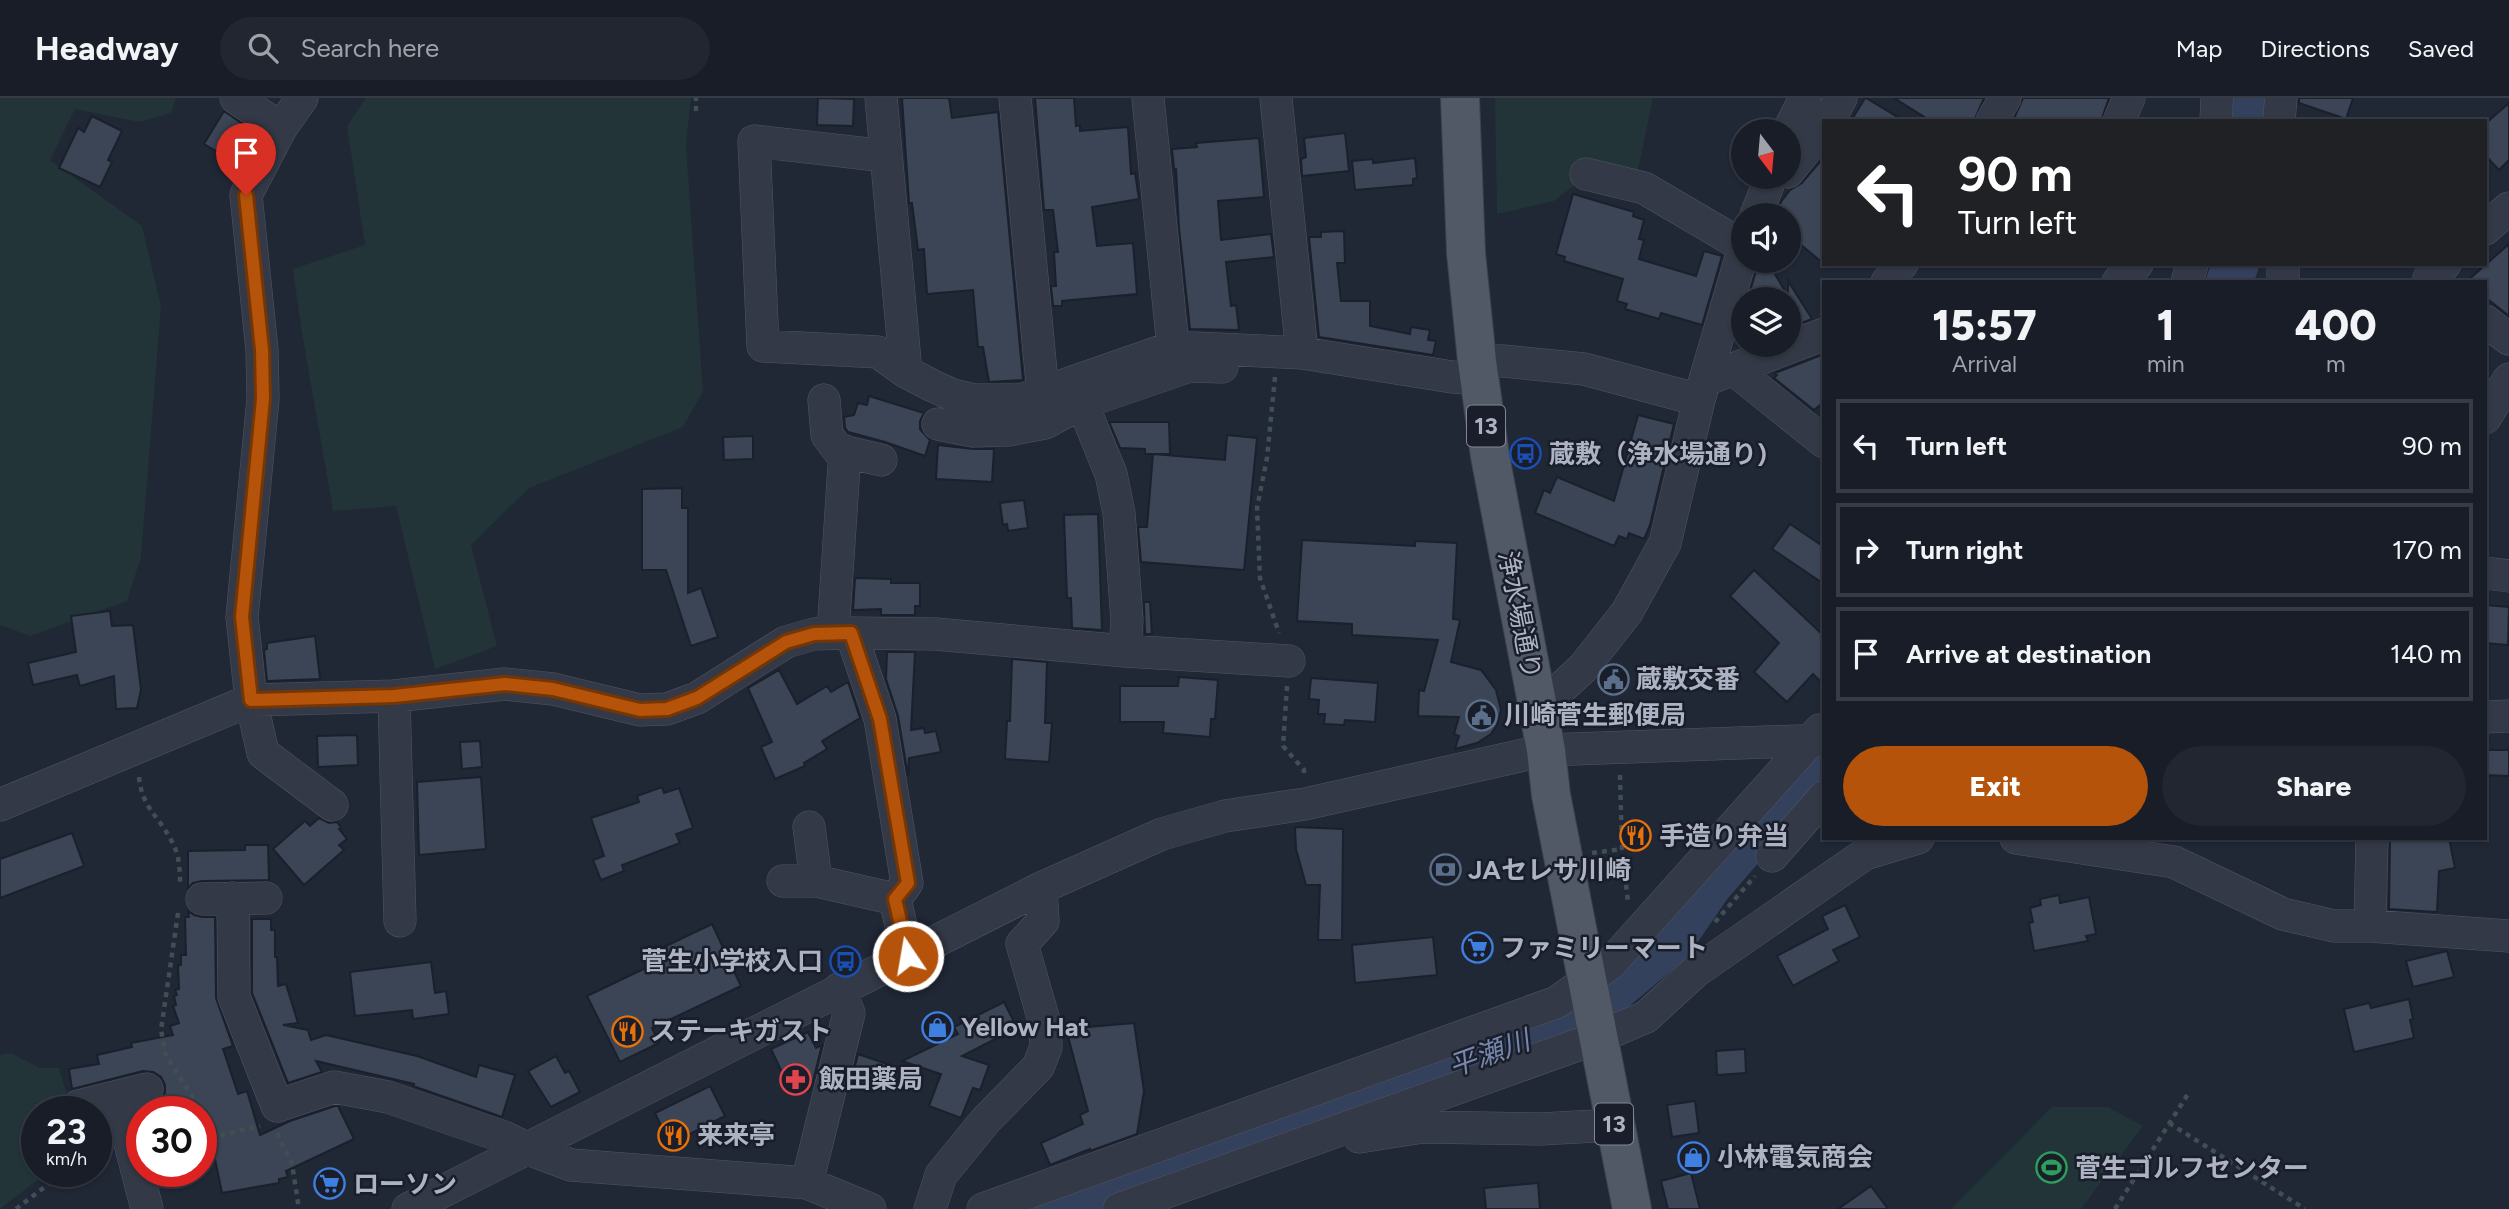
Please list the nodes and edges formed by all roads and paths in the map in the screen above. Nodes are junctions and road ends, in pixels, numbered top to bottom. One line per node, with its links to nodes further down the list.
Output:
1 (236, 98): 20 (street)
2 (302, 98): 20 (street)
3 (696, 98): 14 (path)
4 (881, 98): 22 (street)
5 (1014, 98): 46 (street)
6 (1148, 98): 40 (street)
7 (1276, 98): 41 (street)
8 (1460, 98): 42 (main road, 浄水場通り / 13)
9 (1805, 98): 15 (street)
10 (1841, 98): 16 (street)
11 (2005, 98): 17 (street)
12 (2217, 98): 18 (street)
13 (2281, 98): 19 (street)
14 (696, 111)
15 (1794, 119)
16 (1829, 119)
17 (1993, 119)
18 (2216, 119)
19 (2279, 119)
20 (281, 128): 61 (street)
21 (1822, 130): 23 (street)
22 (886, 156): 43 (street); 43 (street)
23 (1801, 156)
24 (1586, 174): 29 (street)
25 (1775, 189): 26 (street)
26 (1764, 203)
27 (2509, 208): 28 (street)
28 (2487, 227)
29 (1731, 241)
30 (1900, 266): 34 (street)
31 (2135, 266): 35 (street)
32 (2443, 266): 36 (street)
33 (1737, 273): 45 (street)
34 (1889, 280)
35 (2120, 280)
36 (2432, 280)
37 (2487, 322): 39 (street)
38 (1822, 335): 45 (street)
39 (2509, 339)
40 (1173, 348): 41 (street); 46 (street)
41 (1285, 358): 42 (street); 48 (street); 58 (path)
42 (1478, 370): 45 (street); 60 (main road, 浄水場通り / 13)
43 (906, 372): 46 (street)
44 (2509, 379): 49 (street)
45 (1712, 383): 51 (street); 60 (street)
46 (1043, 393)
47 (824, 400): 52 (street)
48 (1082, 403): 50 (street); 57 (street)
49 (2487, 415)
50 (938, 424)
51 (1822, 441)
52 (845, 452): 53 (street); 56 (street)
53 (881, 460)
54 (2487, 573): 55 (street)
55 (2509, 576)
56 (842, 633): 57 (street); 59 (street); 84 (street)
57 (1125, 651): 58 (street)
58 (1289, 661): 68 (path)
59 (394, 696): 61 (street); 85 (street)
60 (1536, 698): 66 (main road, 浄水場通り / 13)
61 (251, 700): 65 (street); 71 (street)
62 (2509, 716): 63 (street)
63 (2487, 717)
64 (1818, 737): 66 (street); 89 (street)
65 (136, 750): 70 (street); 83 (path)
66 (1546, 750): 81 (street); 91 (main road, 浄水場通り / 13)
67 (1620, 770): 76 (path)
68 (1304, 778)
69 (1822, 799): 78 (street)
70 (0, 805)
71 (332, 806)
72 (809, 827): 80 (street)
73 (1911, 840): 93 (street)
74 (2029, 840): 86 (street)
75 (2372, 840): 86 (street)
76 (1622, 849): 77 (path); 89 (path)
77 (1592, 853)
78 (1772, 856): 87 (path)
79 (783, 881): 80 (street)
80 (816, 881): 84 (street)
81 (1041, 888): 90 (street); 109 (street)
82 (266, 898): 83 (street)
83 (198, 899): 99 (path); 101 (street)
84 (895, 899): 90 (street)
85 (400, 921)
86 (2370, 926): 88 (street)
87 (1708, 930)
88 (2509, 936)
89 (1632, 939): 91 (street)
90 (908, 956): 92 (street)
91 (1587, 979): 93 (main road, 浄水場通り / 13); 95 (street)
92 (839, 989): 101 (street); 102 (street)
93 (1597, 1038): 98 (main road, 浄水場通り / 13); 100 (street)
94 (2188, 1094): 97 (path)
95 (1299, 1095): 100 (street); 110 (street)
96 (112, 1098): 105 (street)
97 (2169, 1123): 113 (path); 114 (path)
98 (1614, 1125): 100 (street); 112 (main road, 浄水場通り / 13)
99 (218, 1136): 106 (path)
100 (1313, 1139): 111 (street)
101 (528, 1149): 102 (street); 107 (street)
102 (807, 1183): 108 (street)
103 (45, 1187): 104 (path)
104 (16, 1209)
105 (147, 1209)
106 (299, 1209)
107 (408, 1209)
108 (870, 1209)
109 (930, 1209)
110 (983, 1209)
111 (1119, 1209)
112 (1632, 1209)
113 (2115, 1209)
114 (2305, 1209)

